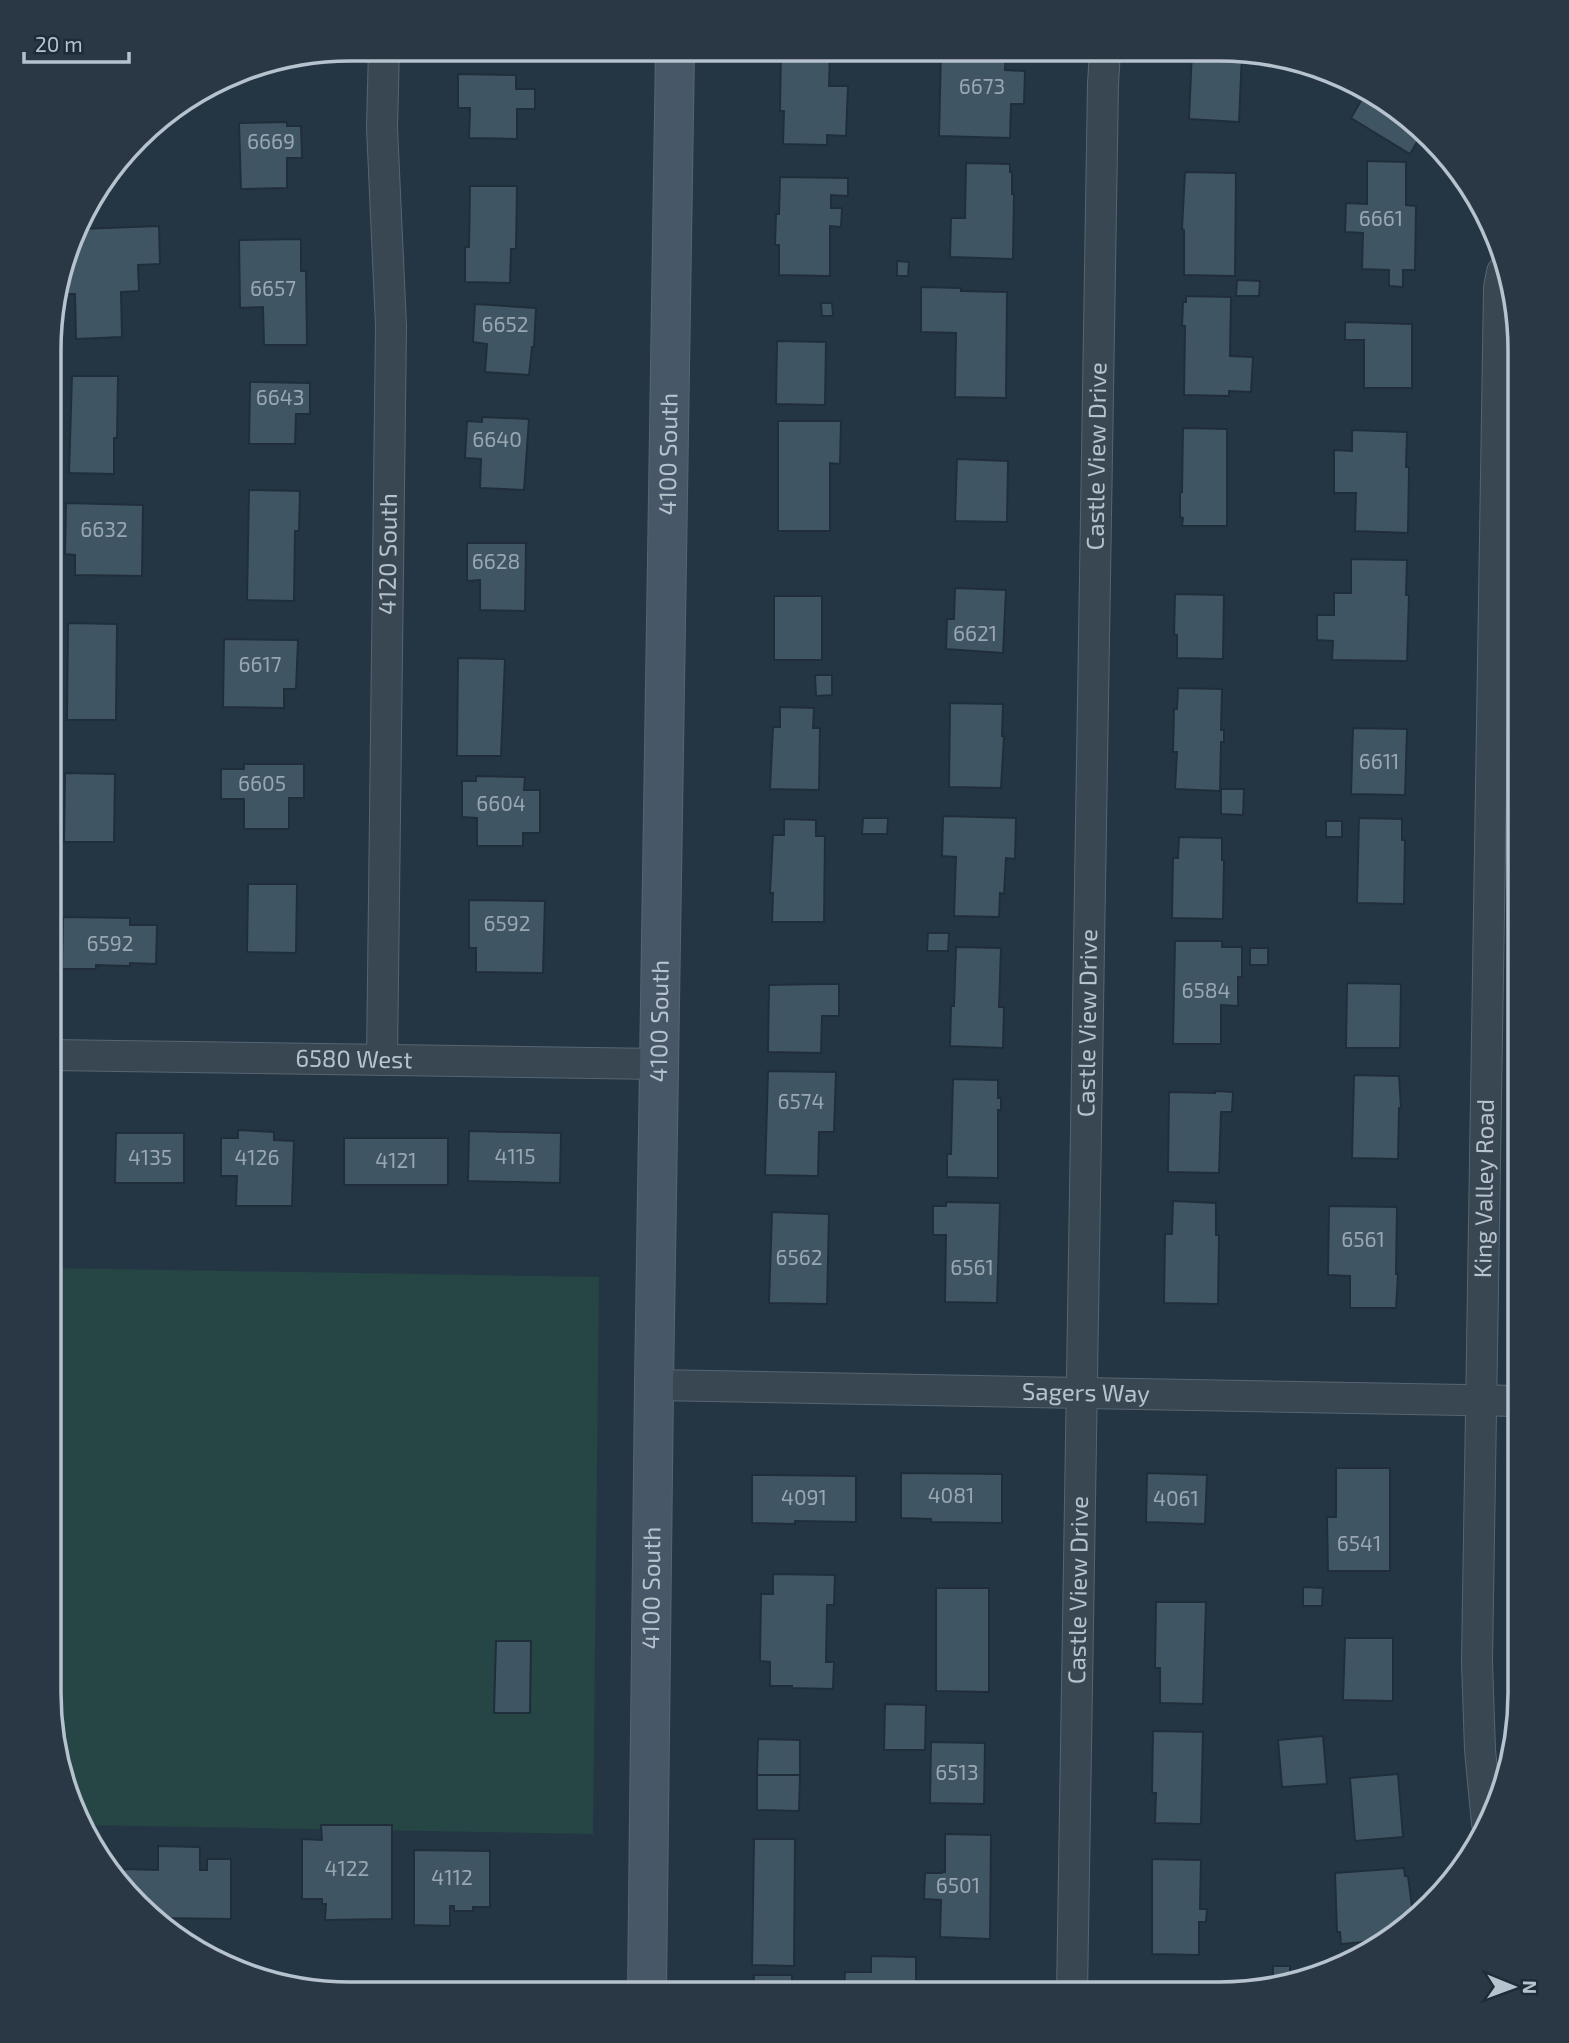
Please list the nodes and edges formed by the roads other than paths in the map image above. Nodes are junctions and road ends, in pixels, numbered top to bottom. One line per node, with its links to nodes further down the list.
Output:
1 (384, 61): 7 (street, 4120 South)
2 (675, 61): 8 (main road, 4100 South)
3 (1104, 61): 10 (street, Castle View Drive)
4 (1500, 284): 5 (street, King Valley Road)
5 (1508, 468): 11 (street, King Valley Road)
6 (61, 1055): 7 (street, 6580 West)
7 (382, 1060): 8 (street, 6580 West)
8 (659, 1065): 9 (main road, 4100 South)
9 (654, 1385): 10 (street, Sagers Way); 14 (main road, 4100 South)
10 (1082, 1393): 11 (street, Sagers Way); 15 (street, Castle View Drive)
11 (1481, 1401): 12 (street, Sagers Way); 13 (street, King Valley Road)
12 (1508, 1401)
13 (1485, 1805)
14 (647, 1982)
15 (1072, 1982)

